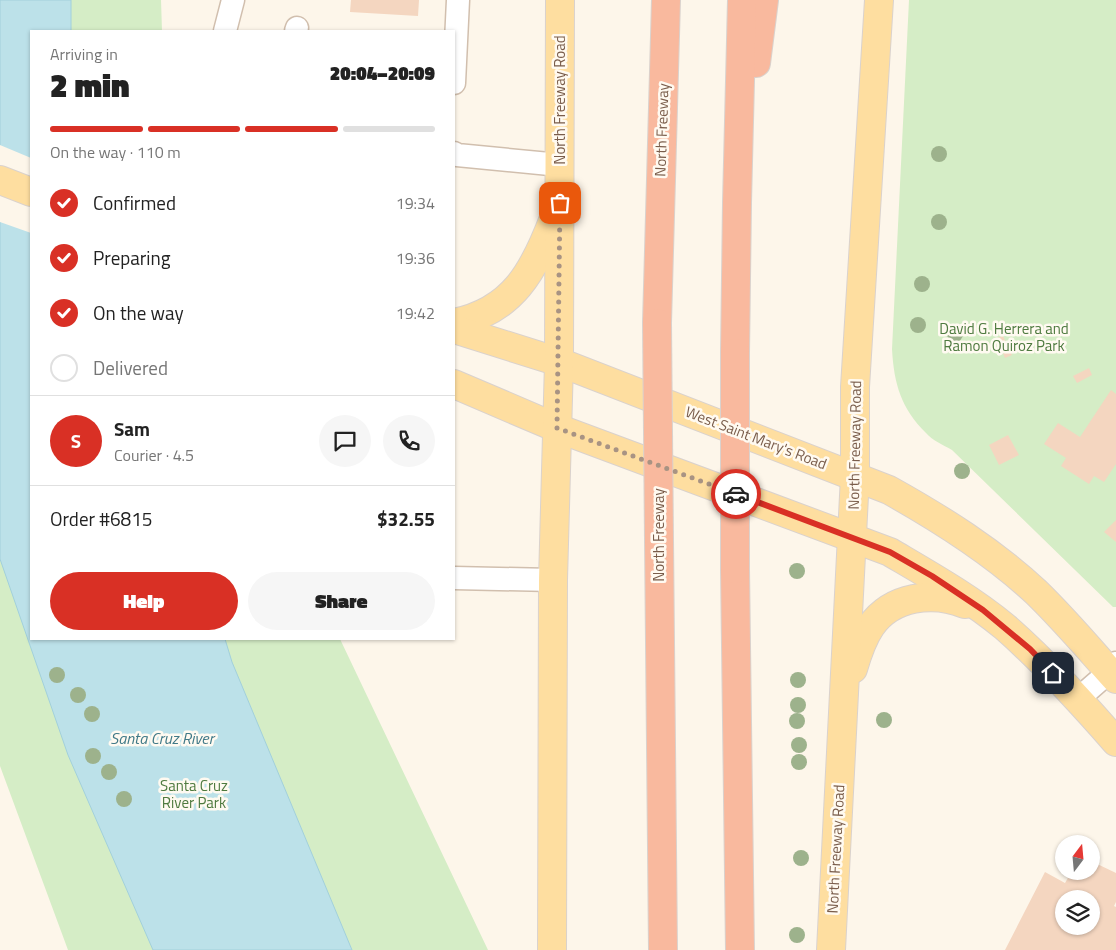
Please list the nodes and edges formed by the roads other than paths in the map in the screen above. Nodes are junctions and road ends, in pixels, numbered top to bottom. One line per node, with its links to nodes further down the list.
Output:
1 (233, 0): 9 (street)
2 (458, 0): 10 (street)
3 (560, 0): 12 (main road, North Freeway Road)
4 (648, 0): 17 (highway)
5 (666, 0): 17 (highway, North Freeway)
6 (742, 0): 16 (highway)
7 (764, 0): 16 (highway)
8 (879, 0): 23 (main road, North Freeway Road)
9 (225, 30)
10 (455, 62)
11 (455, 154): 12 (street)
12 (560, 164): 15 (main road, North Freeway Road)
13 (0, 180): 14 (main road)
14 (30, 192)
15 (560, 203): 18 (main road); 20 (main road, North Freeway Road)
16 (736, 203): 34 (highway, bridge)
17 (659, 208): 33 (highway, North Freeway, bridge)
18 (455, 324)
19 (455, 329): 20 (main road, West Saint Mary's Road)
20 (559, 362): 22 (main road, North Freeway Road); 23 (main road, West Saint Mary's Road)
21 (455, 384): 22 (main road)
22 (557, 428): 24 (main road); 26 (main road, North Freeway Road)
23 (855, 476): 24 (main road, North Freeway Road); 28 (main road, West Saint Mary's Road)
24 (852, 537): 27 (main road); 30 (main road, North Freeway Road)
25 (455, 578): 26 (street)
26 (553, 580): 32 (main road, North Freeway Road)
27 (983, 610): 29 (main road); 30 (main road)
28 (1114, 671): 29 (street)
29 (1078, 699): 31 (main road)
30 (845, 705): 35 (main road, North Freeway Road)
31 (1116, 742)
32 (552, 950)
33 (663, 950)
34 (740, 950)
35 (831, 950)

